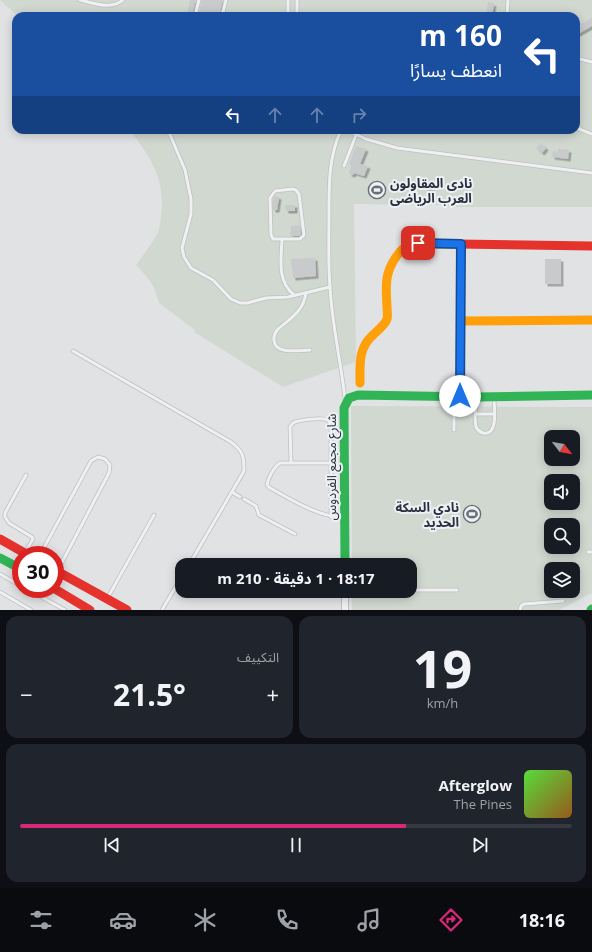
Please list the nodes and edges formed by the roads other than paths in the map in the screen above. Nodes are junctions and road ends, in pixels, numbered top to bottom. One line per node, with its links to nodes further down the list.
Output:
1 (82, 0): 2 (lane)
2 (123, 0)
3 (199, 0): 8 (lane)
4 (226, 0): 9 (lane)
5 (288, 0): 10 (lane)
6 (297, 0): 11 (lane)
7 (508, 0): 12 (lane)
8 (196, 12)
9 (223, 12)
10 (288, 12): 11 (lane)
11 (297, 12)
12 (507, 12)
13 (580, 59): 14 (lane)
14 (592, 62)
15 (580, 129): 18 (lane)
16 (170, 134): 27 (lane)
17 (339, 134): 25 (lane)
18 (592, 134)
19 (356, 135): 20 (lane); 21 (lane)
20 (344, 166)
21 (592, 174)
22 (282, 240): 22 (lane); 27 (lane)
23 (461, 244): 24 (main road); 29 (street); 32 (main road)
24 (592, 246)
25 (330, 287): 26 (lane); 37 (lane)
26 (306, 293): 27 (lane); 30 (lane)
27 (295, 295)
28 (592, 320): 29 (main road)
29 (461, 321): 34 (street)
30 (310, 350)
31 (72, 351): 44 (lane)
32 (360, 383)
33 (592, 395): 36 (main road, شارع مجمع الفردوس)
34 (457, 396): 35 (main road, شارع مجمع الفردوس); 37 (main road, شارع مجمع الفردوس); 40 (lane)
35 (475, 397): 36 (main road, شارع مجمع الفردوس); 38 (lane)
36 (494, 397): 39 (lane)
37 (346, 403): 47 (main road, شارع مجمع الفردوس)
38 (476, 414): 39 (lane); 39 (lane)
39 (494, 414)
40 (454, 430)
41 (331, 462): 42 (lane); 42 (lane); 46 (lane)
42 (291, 463): 46 (lane)
43 (26, 475): 51 (lane)
44 (232, 492): 48 (lane); 55 (lane)
45 (154, 514): 68 (lane)
46 (331, 517): 47 (lane)
47 (345, 519): 56 (main road, شارع مجمع الفردوس)
48 (294, 534)
49 (0, 539): 50 (main road)
50 (12, 546)
51 (30, 546)
52 (45, 546): 53 (lane)
53 (64, 556)
54 (0, 558): 57 (main road)
55 (193, 558)
56 (345, 558)
57 (12, 564)
58 (0, 574): 60 (lane)
59 (64, 575): 68 (main road)
60 (12, 581)
61 (175, 588): 74 (lane)
62 (417, 590): 63 (lane)
63 (457, 590)
64 (1, 594): 70 (lane)
65 (64, 594): 72 (main road)
66 (43, 598): 71 (lane)
67 (345, 598): 75 (street)
68 (106, 599): 73 (main road)
69 (563, 601): 76 (lane)
70 (31, 610)
71 (65, 610)
72 (90, 610)
73 (128, 610)
74 (162, 610)
75 (345, 610)
76 (520, 610)

